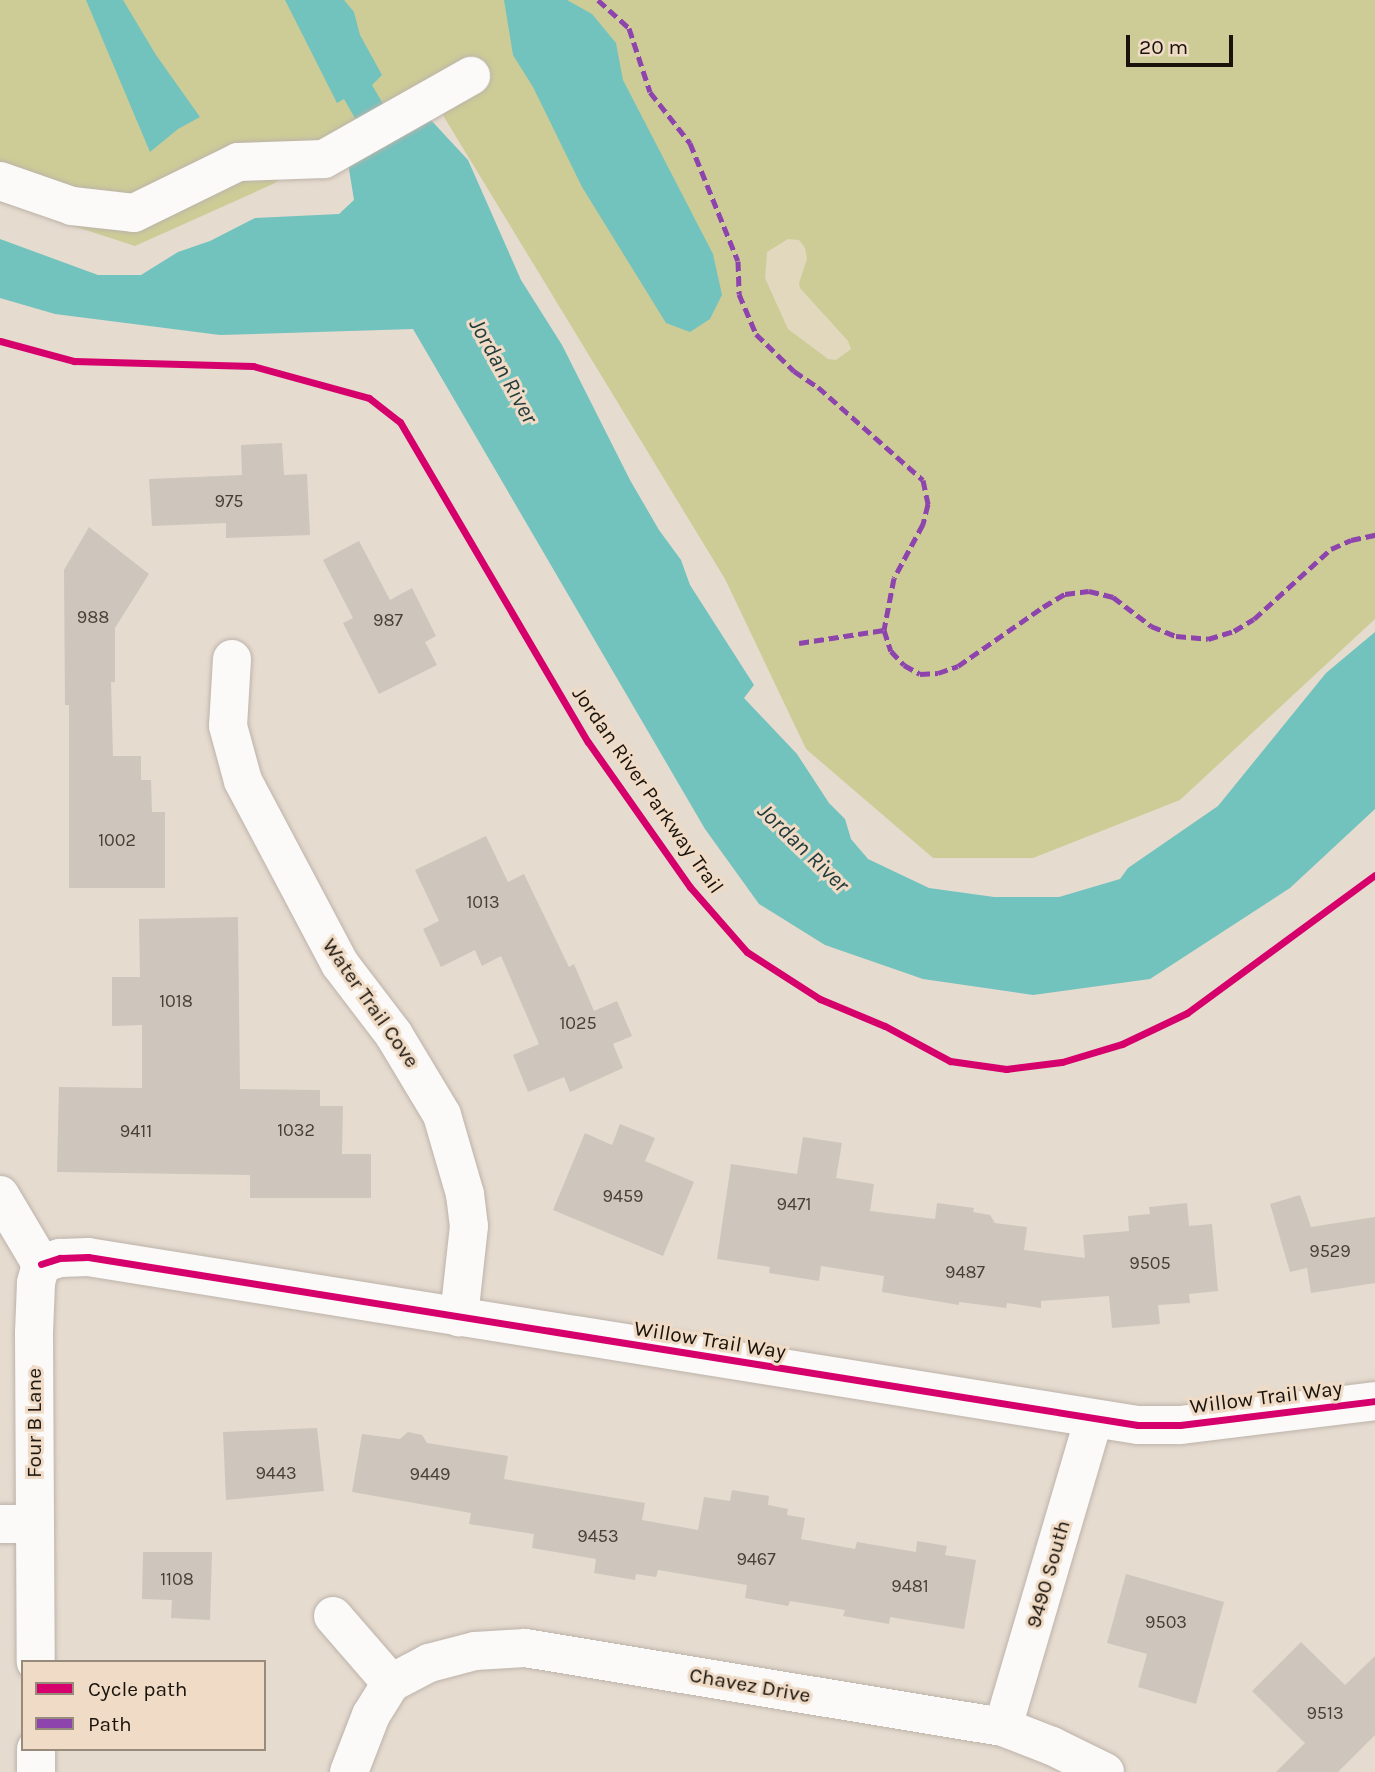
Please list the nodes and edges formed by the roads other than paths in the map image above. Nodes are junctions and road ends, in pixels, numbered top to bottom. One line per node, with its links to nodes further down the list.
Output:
1 (471, 76): 2 (street)
2 (0, 181)
3 (232, 659): 6 (street, Water Trail Cove)
4 (0, 1195): 5 (street)
5 (41, 1264): 6 (street, Willow Trail Way); 9 (street, Four B Lane)
6 (459, 1317): 8 (street, Willow Trail Way)
7 (1375, 1401): 8 (street, Willow Trail Way)
8 (1093, 1420): 13 (street, 9490 South)
9 (17, 1524): 11 (street, Four B Lane)
10 (333, 1616): 12 (street)
11 (36, 1660)
12 (391, 1683): 13 (street, Chavez Drive); 16 (street)
13 (1003, 1727): 17 (street, Chavez Drive)
14 (36, 1751): 15 (street)
15 (36, 1772)
16 (349, 1772)
17 (1105, 1772)

